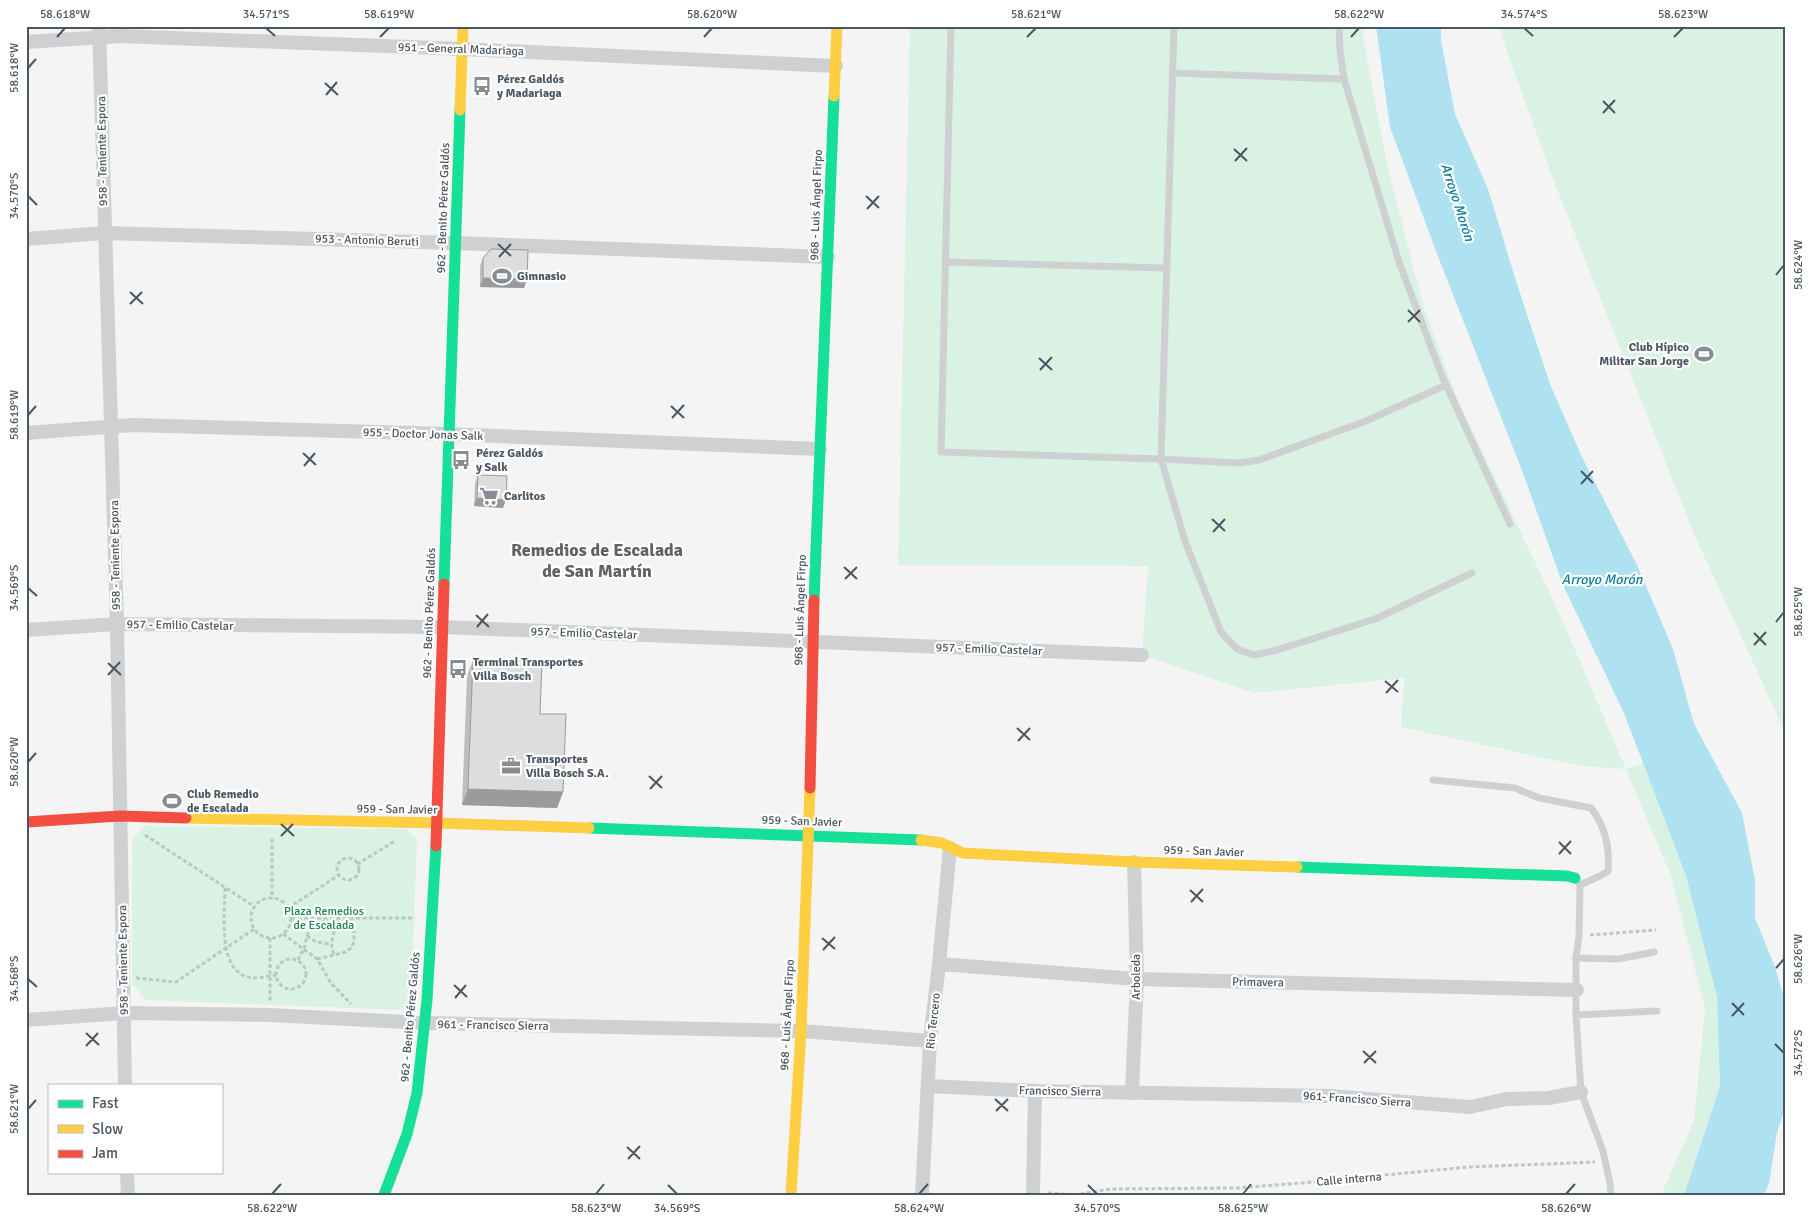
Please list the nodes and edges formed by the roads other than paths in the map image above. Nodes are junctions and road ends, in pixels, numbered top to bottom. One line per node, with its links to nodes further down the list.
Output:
1 (463, 26): 8 (street, 962 - Benito Pérez Galdós)
2 (837, 26): 9 (street, 968 - Luis Ángel Firpo)
3 (951, 26): 16 (lane)
4 (1174, 26): 10 (lane)
5 (1339, 26): 11 (lane)
6 (99, 31): 7 (street, 951 - General Madariaga); 8 (street, 951 - General Madariaga); 12 (street, 958 - Teniente Espora)
7 (26, 42)
8 (462, 49): 9 (street, 951 - General Madariaga); 14 (street, 962 - Benito Pérez Galdós)
9 (836, 66): 15 (street, 968 - Luis Ángel Firpo)
10 (1172, 73): 11 (lane); 17 (lane)
11 (1344, 79): 18 (lane)
12 (104, 233): 13 (street, 953 - Antonio Beruti); 14 (street, 953 - Antonio Beruti); 19 (street, 958 - Teniente Espora)
13 (26, 239)
14 (455, 243): 15 (street, 953 - Antonio Beruti); 21 (street, 962 - Benito Pérez Galdós)
15 (828, 257): 22 (street, 968 - Luis Ángel Firpo)
16 (945, 262): 17 (lane); 23 (lane)
17 (1167, 268): 23 (lane)
18 (1446, 385): 23 (lane); 24 (lane)
19 (112, 426): 20 (street, 955 - Doctor Jonas Salk); 21 (street, 955 - Doctor Jonas Salk); 26 (street, 958 - Teniente Espora)
20 (26, 433)
21 (448, 434): 22 (street, 955 - Doctor Jonas Salk); 27 (street, 962 - Benito Pérez Galdós)
22 (820, 449): 29 (street, 968 - Luis Ángel Firpo)
23 (1161, 459): 25 (lane)
24 (1510, 524)
25 (1472, 574)
26 (117, 624): 27 (street, 957 - Emilio Castelar); 28 (street, 957 - Emilio Castelar); 32 (street, 958 - Teniente Espora)
27 (442, 627): 29 (street, 957 - Emilio Castelar); 34 (street, 962 - Benito Pérez Galdós)
28 (26, 630)
29 (812, 641): 30 (street, 957 - Emilio Castelar); 35 (street, 968 - Luis Ángel Firpo)
30 (1142, 655)
31 (1433, 780): 38 (lane)
32 (120, 816): 33 (street, 959 - San Javier); 34 (street, 959 - San Javier); 45 (street, 958 - Teniente Espora)
33 (26, 822)
34 (436, 823): 35 (street, 959 - San Javier); 48 (street, 962 - Benito Pérez Galdós)
35 (809, 835): 36 (street, 959 - San Javier); 49 (street, 968 - Luis Ángel Firpo)
36 (950, 848): 37 (street, 959 - San Javier); 41 (street, Rio Tercero)
37 (1134, 862): 38 (street, 959 - San Javier); 42 (street, Arboleda)
38 (1577, 882): 40 (lane)
39 (1654, 952): 40 (lane)
40 (1576, 958): 43 (lane)
41 (939, 964): 42 (street, Primavera); 50 (street, Rio Tercero)
42 (1137, 979): 43 (street, Primavera); 54 (street, Arboleda)
43 (1577, 990): 46 (lane)
44 (1657, 1011): 46 (lane)
45 (124, 1012): 47 (street, 961 - Francisco Sierra); 48 (street, 961 - Francisco Sierra); 51 (street, 958 - Teniente Espora)
46 (1576, 1015): 55 (lane)
47 (26, 1020)
48 (425, 1023): 49 (street, 961 - Francisco Sierra); 59 (street, 962 - Benito Pérez Galdós)
49 (801, 1031): 50 (street, 961 - Francisco Sierra); 60 (street, 968 - Luis Ángel Firpo)
50 (930, 1041): 52 (street, Rio Tercero)
51 (125, 1084)
52 (928, 1086): 53 (street, Francisco Sierra); 61 (street, Rio Tercero)
53 (1035, 1091): 54 (street, Francisco Sierra); 57 (street)
54 (1132, 1092): 55 (street, 961- Francisco Sierra)
55 (1581, 1092): 62 (lane)
56 (127, 1174): 58 (street)
57 (1033, 1194)
58 (128, 1195)
59 (384, 1195)
60 (791, 1195)
61 (922, 1195)
62 (1611, 1195)

